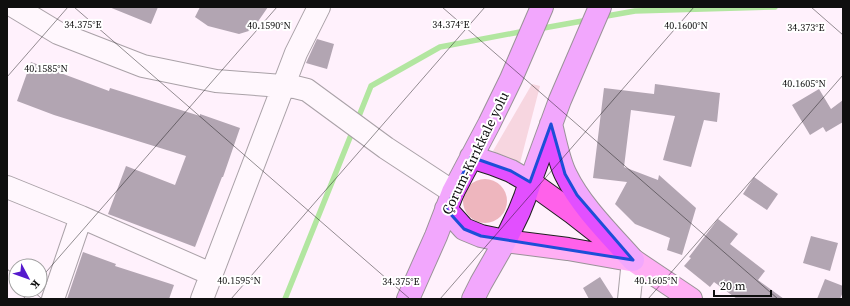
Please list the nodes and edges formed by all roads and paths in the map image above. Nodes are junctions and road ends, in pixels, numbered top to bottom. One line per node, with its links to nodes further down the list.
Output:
1 (15, 7): 5 (street)
2 (319, 7): 5 (street)
3 (542, 7): 7 (highway, Çorum-Kırıkkale yolu)
4 (600, 7): 6 (highway)
5 (284, 87): 10 (street); 14 (street)
6 (551, 124): 8 (highway); 13 (highway)
7 (471, 157): 8 (highway); 10 (highway, Çorum-Kırıkkale yolu)
8 (530, 182): 12 (highway); 13 (main road)
9 (7, 187): 11 (street)
10 (449, 201): 12 (highway); 17 (highway, Çorum-Kırıkkale yolu)
11 (81, 217): 14 (street); 15 (street)
12 (505, 240): 13 (main road); 18 (highway)
13 (633, 260): 19 (street); 20 (main road)
14 (211, 274): 16 (street)
15 (52, 299)
16 (202, 299)
17 (408, 299)
18 (473, 299)
19 (629, 299)
20 (691, 299)

